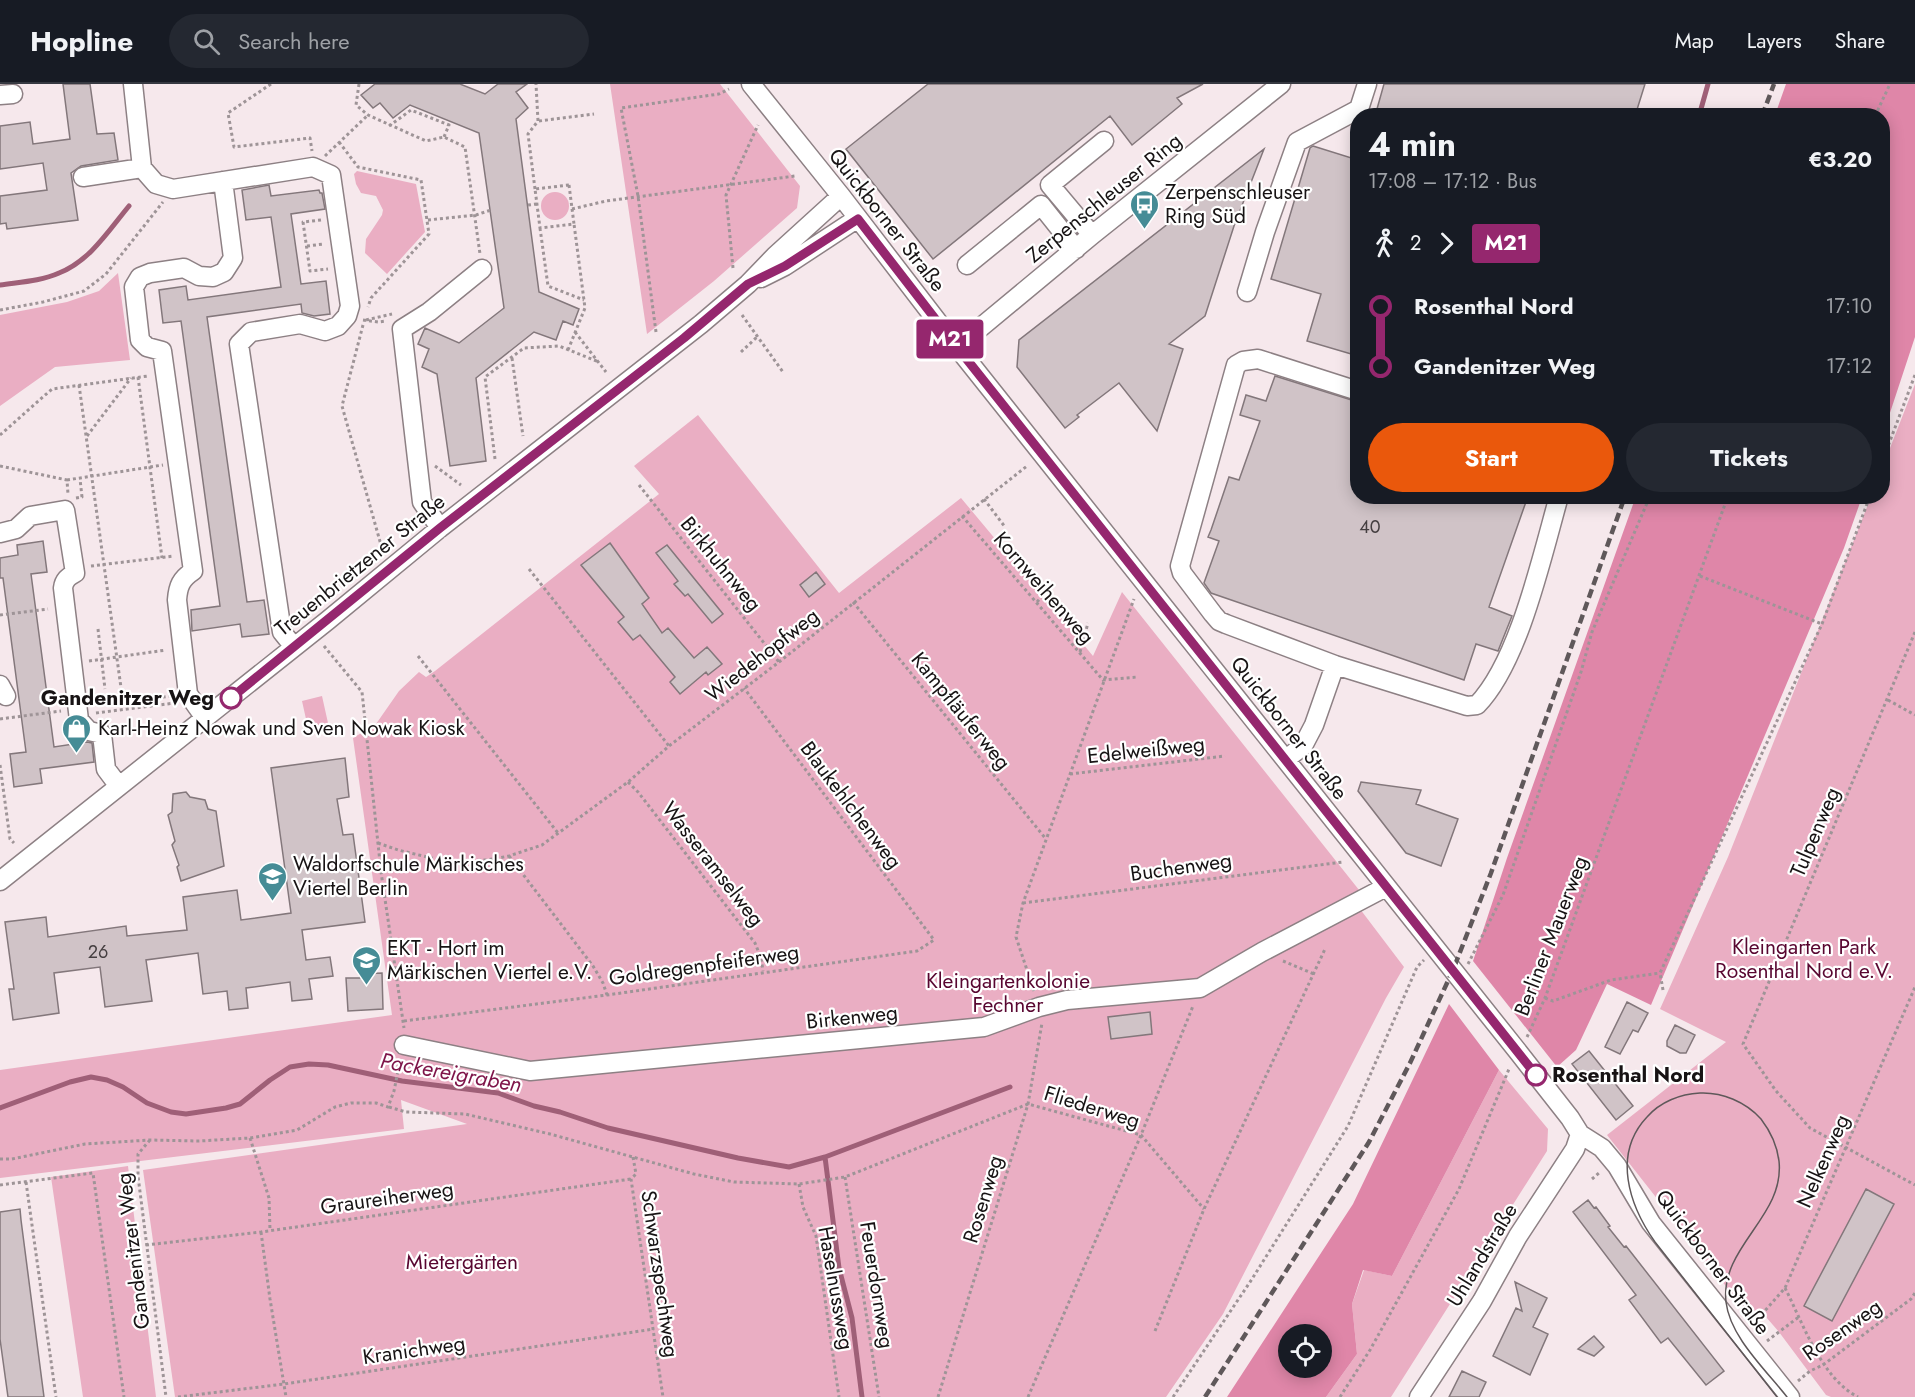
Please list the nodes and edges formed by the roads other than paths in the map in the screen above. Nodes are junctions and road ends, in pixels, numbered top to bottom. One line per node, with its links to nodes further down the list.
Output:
1 (133, 84): 8 (street)
2 (751, 84): 11 (street, Quickborner Straße)
3 (1281, 84): 13 (street, Zerpenschleuser Ring)
4 (1367, 84): 5 (street)
5 (1359, 108)
6 (1350, 114): 18 (street)
7 (1104, 141): 13 (street)
8 (142, 168): 9 (street); 10 (street)
9 (83, 177)
10 (223, 181): 24 (street); 26 (street)
11 (841, 196): 12 (street, Quickborner Straße); 17 (street, Treuenbrietzener Straße)
12 (858, 219): 17 (street, Treuenbrietzener Straße); 19 (street, Quickborner Straße)
13 (1092, 235): 14 (street, Zerpenschleuser Ring)
14 (1076, 249): 15 (street); 19 (street, Zerpenschleuser Ring)
15 (967, 265)
16 (482, 269): 22 (street)
17 (748, 284): 22 (street, Treuenbrietzener Straße)
18 (1247, 292)
19 (957, 347): 27 (street, Quickborner Straße)
20 (1350, 388): 25 (street)
21 (1557, 504): 25 (street)
22 (440, 528): 24 (street, Treuenbrietzener Straße)
23 (0, 533): 28 (street)
24 (294, 647): 26 (street, Treuenbrietzener Straße)
25 (1335, 665): 27 (street)
26 (205, 717): 28 (street, Treuenbrietzener Straße)
27 (1286, 759): 30 (street, Quickborner Straße)
28 (118, 785): 29 (street, Treuenbrietzener Straße)
29 (0, 881)
30 (1386, 887): 31 (street, Birkenweg); 32 (street, Quickborner Straße)
31 (404, 1045)
32 (1580, 1134): 33 (street, Quickborner Straße); 34 (street, Uhlandstraße)
33 (1787, 1394)
34 (1419, 1397)

